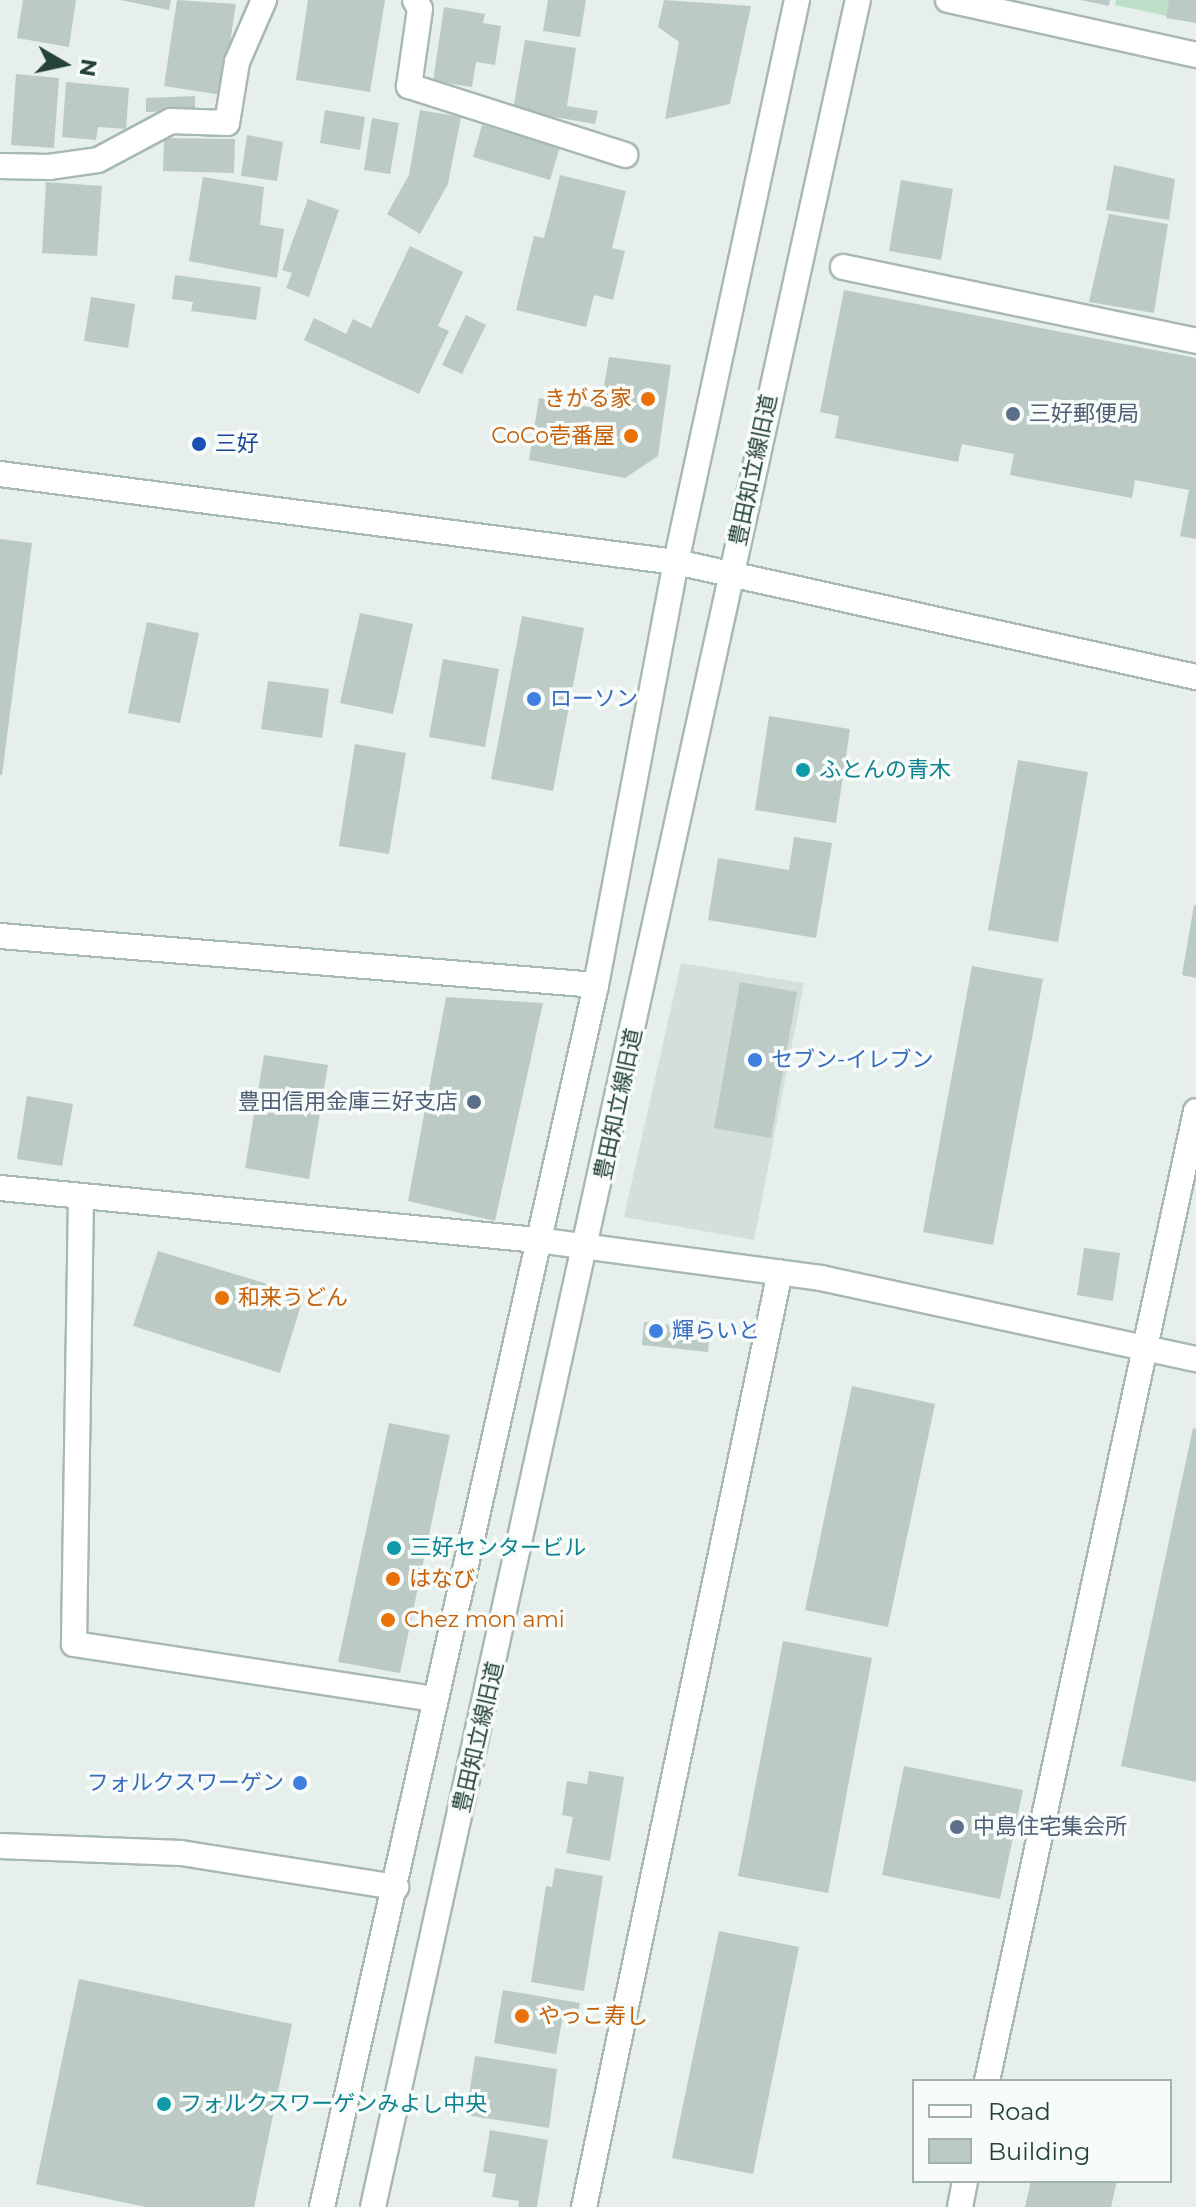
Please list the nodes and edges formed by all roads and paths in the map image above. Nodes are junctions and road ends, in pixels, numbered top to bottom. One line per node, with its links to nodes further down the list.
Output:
1 (264, 0): 8 (street)
2 (415, 0): 7 (street)
3 (797, 0): 12 (street)
4 (858, 0): 13 (street, 豊田知立線旧道)
5 (948, 0): 6 (street)
6 (1196, 55)
7 (625, 155)
8 (0, 166)
9 (843, 267): 10 (street)
10 (1196, 341)
11 (0, 474): 12 (street)
12 (676, 562): 13 (street); 16 (street)
13 (732, 574): 14 (street); 21 (street, 豊田知立線旧道)
14 (1196, 677)
15 (0, 936): 16 (street)
16 (596, 985): 20 (street)
17 (1196, 1111): 23 (street)
18 (0, 1188): 19 (street)
19 (81, 1197): 20 (street); 25 (street)
20 (537, 1240): 21 (street); 25 (street)
21 (587, 1247): 22 (street); 31 (street, 豊田知立線旧道)
22 (780, 1272): 23 (street); 32 (street)
23 (1145, 1347): 24 (street); 28 (street)
24 (1196, 1359)
25 (433, 1699): 27 (street)
26 (0, 1846): 27 (street)
27 (396, 1887): 30 (street)
28 (987, 2079)
29 (965, 2183): 33 (street)
30 (322, 2207)
31 (373, 2207)
32 (584, 2207)
33 (960, 2207)

